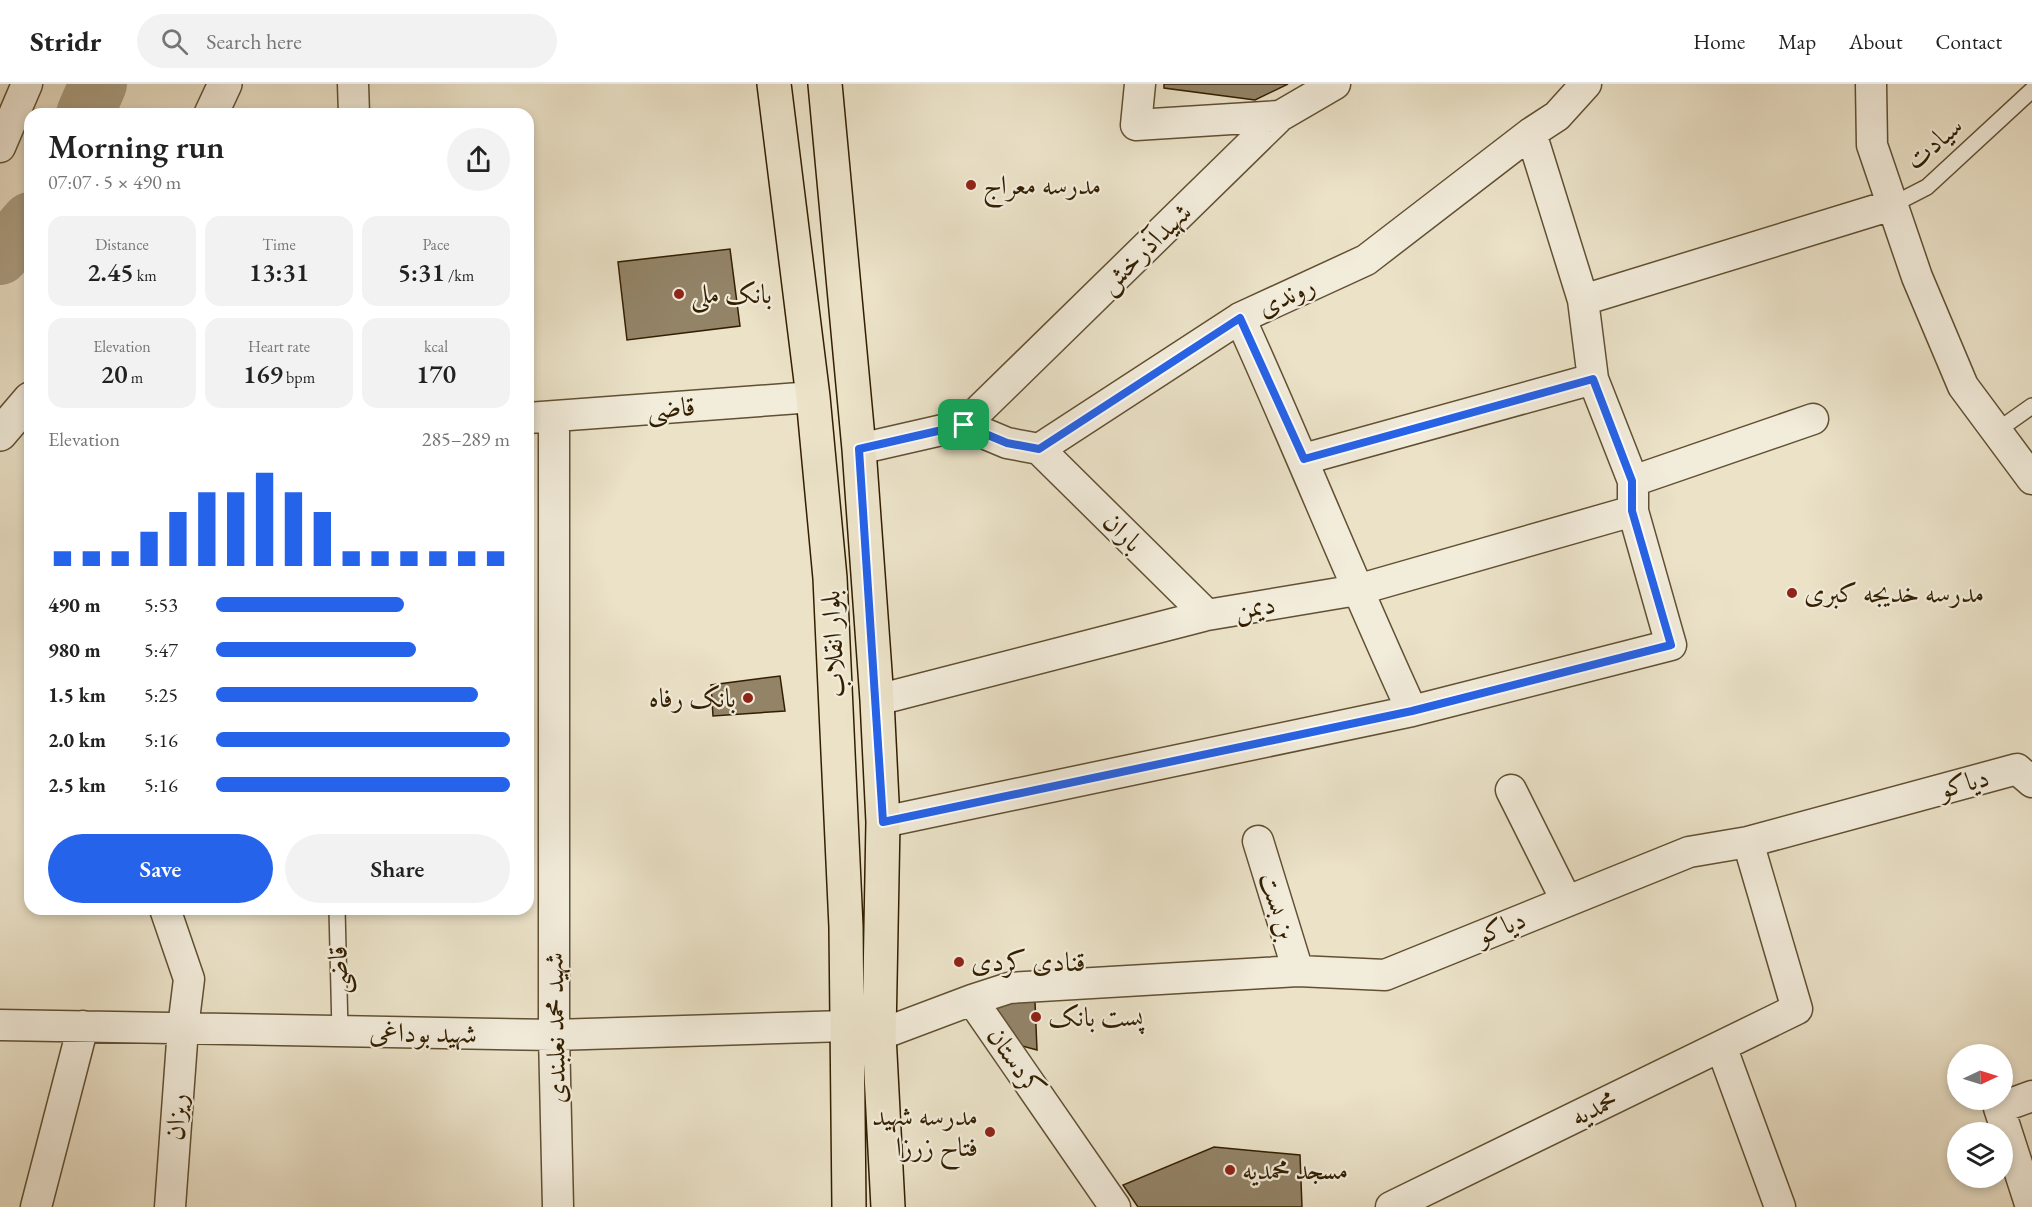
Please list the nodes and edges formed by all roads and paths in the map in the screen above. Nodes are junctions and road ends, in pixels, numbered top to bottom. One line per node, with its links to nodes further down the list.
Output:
1 (27, 84): 15 (street)
2 (225, 84): 11 (street)
3 (353, 84): 12 (street)
4 (774, 84): 20 (main road, بلوار انقلاب)
5 (825, 84): 28 (main road, بلوار انقلاب)
6 (1140, 84): 13 (street)
7 (1335, 84): 13 (street, شهیدآذرخش)
8 (1586, 84): 14 (street, روندی)
9 (1871, 84): 16 (street)
10 (2032, 90): 16 (lane, سیادت)
11 (214, 108)
12 (354, 108)
13 (1280, 116): 25 (street, شهیدآذرخش)
14 (1531, 133): 17 (street); 18 (street, روندی)
15 (0, 147)
16 (1892, 205): 17 (street); 26 (street)
17 (1583, 300): 19 (street)
18 (1240, 318): 29 (street, روندی); 30 (street)
19 (1593, 379): 30 (street); 32 (street)
20 (813, 397): 23 (street, قاضی); 50 (main road, بلوار انقلاب)
21 (24, 406): 27 (street)
22 (2032, 406): 26 (lane)
23 (541, 417): 53 (street, شهید محمد نعلبندی)
24 (1813, 418): 32 (street)
25 (964, 425): 28 (street); 29 (street)
26 (1998, 430): 31 (street)
27 (0, 434)
28 (859, 449): 36 (main road, بلوار انقلاب)
29 (1039, 449): 35 (street, باران)
30 (1304, 459): 34 (street)
31 (2032, 479)
32 (1632, 481): 33 (street)
33 (1632, 511): 34 (street, دیمن); 37 (street)
34 (1357, 591): 35 (street, دیمن); 37 (street)
35 (1207, 615): 36 (street, دیمن)
36 (877, 700): 40 (main road, بلوار انقلاب)
37 (1412, 711): 40 (street)
38 (2024, 775): 42 (street, دیاکو)
39 (1510, 790): 43 (street)
40 (883, 822): 54 (main road, بلوار انقلاب)
41 (1258, 840): 46 (street, بن بست)
42 (1748, 842): 43 (street, دیاکو); 55 (street, محمدیه)
43 (1566, 900): 46 (street, دیاکو)
44 (167, 915): 51 (street, ریزان)
45 (337, 915): 52 (lane, قاضی)
46 (1298, 971): 47 (street, دیاکو)
47 (972, 1000): 54 (street, کردستان); 62 (street, کردستان)
48 (0, 1025): 49 (street, شهید بوداغی)
49 (83, 1026): 51 (street, شهید بوداغی); 57 (street)
50 (846, 1026): 53 (street, شهید بوداغی); 60 (main road, بلوار انقلاب)
51 (183, 1028): 52 (street, شهید بوداغی); 58 (street, ریزان)
52 (340, 1031): 53 (street, شهید بوداغی)
53 (554, 1035): 59 (street, شهید محمد نعلبندی)
54 (879, 1035): 61 (main road, بلوار انقلاب)
55 (1721, 1046): 63 (street, محمدیه); 64 (street)
56 (2032, 1096): 65 (street)
57 (36, 1207)
58 (170, 1207)
59 (558, 1207)
60 (849, 1207)
61 (888, 1207)
62 (1116, 1207)
63 (1391, 1207)
64 (1780, 1207)
65 (2031, 1207)

